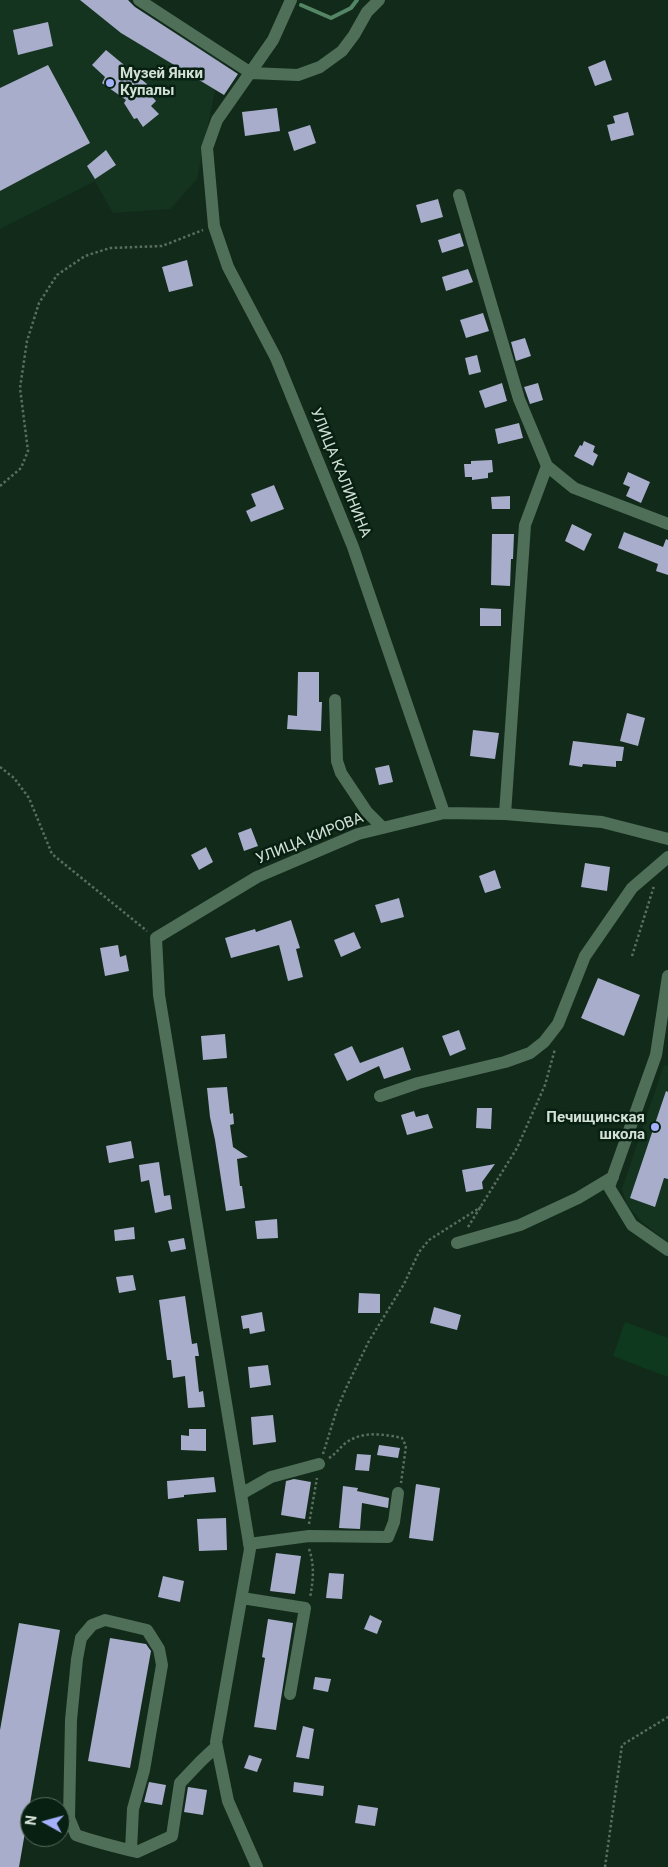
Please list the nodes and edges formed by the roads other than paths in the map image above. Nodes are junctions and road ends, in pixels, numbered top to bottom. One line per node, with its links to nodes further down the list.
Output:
1 (139, 0): 4 (street)
2 (291, 0): 4 (street)
3 (379, 0): 4 (street)
4 (251, 73): 9 (street, УЛИЦА КАЛИНИНА)
5 (458, 196): 6 (street)
6 (547, 466): 7 (street); 10 (street)
7 (668, 524)
8 (335, 700): 11 (street)
9 (444, 813): 10 (street, УЛИЦА КИРОВА); 11 (street, УЛИЦА КИРОВА)
10 (505, 814): 12 (street, УЛИЦА КИРОВА)
11 (383, 828): 21 (street, УЛИЦА КИРОВА)
12 (668, 839)
13 (665, 860): 15 (street)
14 (668, 976): 16 (street)
15 (380, 1096)
16 (611, 1182): 17 (street); 18 (street)
17 (457, 1243)
18 (668, 1250)
19 (319, 1464): 21 (street)
20 (398, 1493): 22 (street)
21 (241, 1494): 22 (street)
22 (249, 1544): 23 (street)
23 (242, 1598): 24 (street); 25 (street)
24 (290, 1694)
25 (217, 1746): 26 (street); 27 (street)
26 (131, 1850): 26 (street)
27 (257, 1867)

